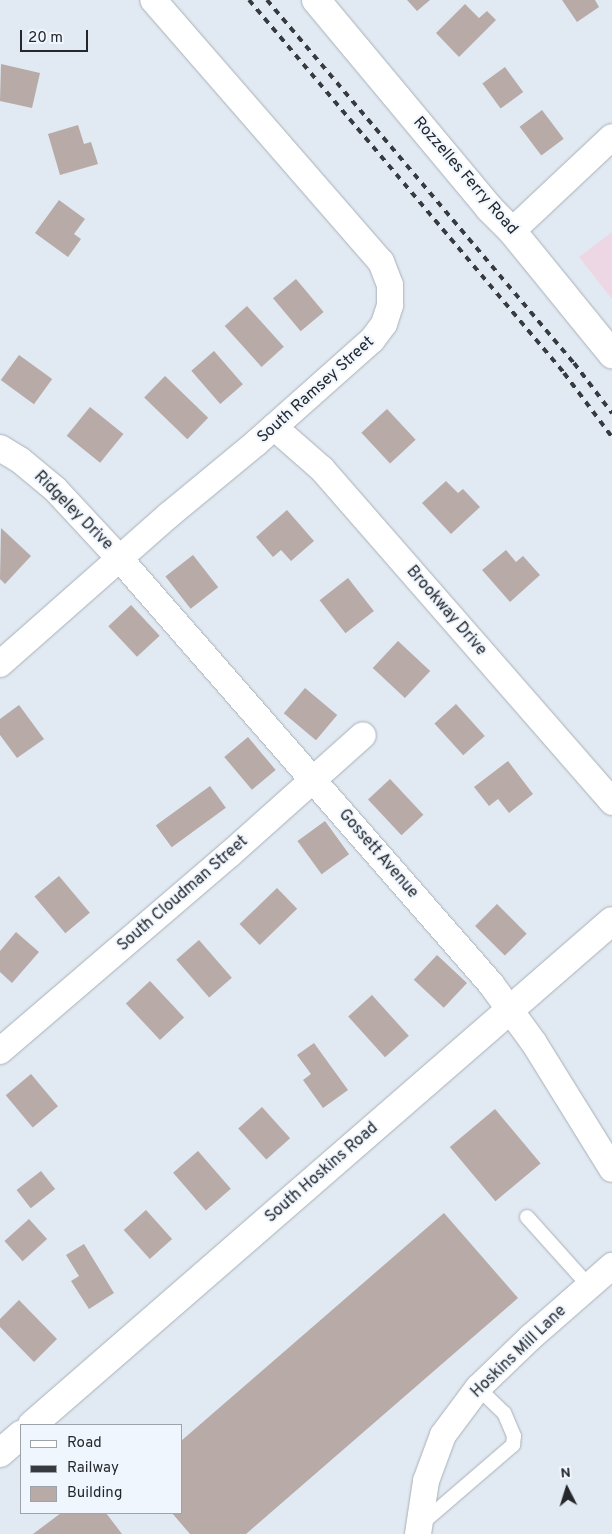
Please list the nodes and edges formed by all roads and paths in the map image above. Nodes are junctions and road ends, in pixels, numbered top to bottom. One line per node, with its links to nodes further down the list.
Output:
1 (153, 0): 6 (street, South Ramsey Street)
2 (316, 0): 4 (street, Rozzelles Ferry Road)
3 (612, 137): 4 (street)
4 (512, 231): 5 (street, Rozzelles Ferry Road)
5 (612, 354)
6 (274, 427): 8 (street, South Ramsey Street); 12 (street, Brookway Drive)
7 (0, 448): 8 (street, Ridgeley Drive)
8 (120, 559): 9 (street, South Ramsey Street); 11 (street, Gossett Avenue)
9 (0, 664)
10 (363, 734): 11 (street, South Cloudman Street)
11 (313, 779): 14 (street, Gossett Avenue); 15 (street, South Cloudman Street)
12 (612, 802)
13 (612, 921): 14 (street, South Hoskins Road)
14 (509, 1009): 16 (street, Gossett Avenue); 21 (street, South Hoskins Road)
15 (0, 1051)
16 (612, 1169)
17 (527, 1217): 19 (lane)
18 (612, 1266): 19 (street, Hoskins Mill Lane)
19 (589, 1286): 20 (street, Hoskins Mill Lane)
20 (478, 1388): 24 (street, Hoskins Mill Lane); 24 (lane)
21 (33, 1424)
22 (20, 1436): 23 (street)
23 (0, 1454)
24 (419, 1530)

